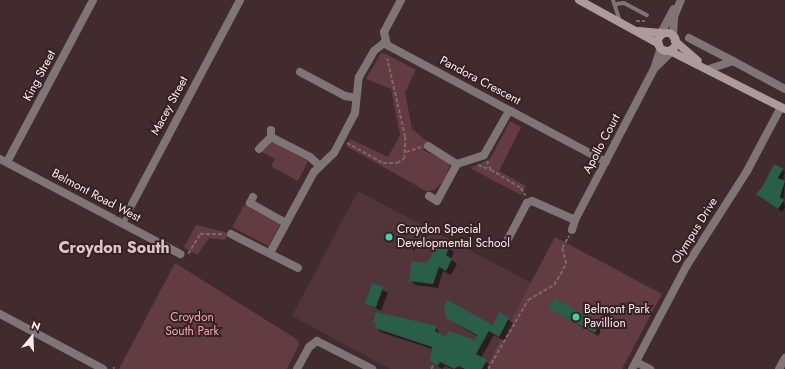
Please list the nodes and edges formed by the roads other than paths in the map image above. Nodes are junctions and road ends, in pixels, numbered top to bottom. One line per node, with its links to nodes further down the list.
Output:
1 (93, 0): 26 (street, King Street)
2 (240, 0): 34 (street, Macey Street)
3 (401, 0): 13 (street)
4 (579, 0): 8 (main road)
5 (680, 0): 10 (street); 12 (street)
6 (615, 2): 7 (lane); 8 (lane)
7 (647, 14)
8 (620, 22): 9 (main road)
9 (637, 30): 10 (main road); 14 (main road)
10 (661, 33): 12 (main road); 14 (main road)
11 (689, 38): 16 (street)
12 (674, 39): 15 (main road); 18 (main road)
13 (385, 42): 21 (street); 23 (street, Pandora Crescent)
14 (660, 46): 15 (main road); 17 (street, Apollo Court)
15 (671, 52): 17 (street, Apollo Court); 18 (main road)
16 (733, 61): 18 (street); 20 (street)
17 (654, 69): 27 (street, Apollo Court)
18 (708, 69): 22 (main road)
19 (300, 72): 21 (street)
20 (785, 89)
21 (356, 98): 29 (street)
22 (783, 108): 43 (street, Olympus Drive)
23 (509, 111): 27 (street, Pandora Crescent); 28 (street)
24 (428, 145): 28 (street)
25 (259, 148): 29 (street)
26 (4, 160): 34 (street, Belmont Road West)
27 (606, 162): 32 (street, Apollo Court)
28 (457, 164): 30 (street)
29 (320, 166): 33 (street)
30 (429, 196)
31 (253, 197): 33 (street)
32 (575, 220): 35 (street, Apollo Court); 37 (street)
33 (286, 222): 38 (street)
34 (122, 223): 39 (street, Belmont Road West)
35 (572, 230)
36 (232, 234): 38 (street)
37 (507, 241)
38 (270, 253): 40 (street)
39 (183, 256)
40 (298, 268)
41 (0, 314): 44 (street)
42 (785, 358): 48 (street)
43 (634, 366): 47 (street)
44 (103, 369)
45 (297, 369): 46 (street)
46 (372, 369)
47 (650, 369)
48 (779, 369)

